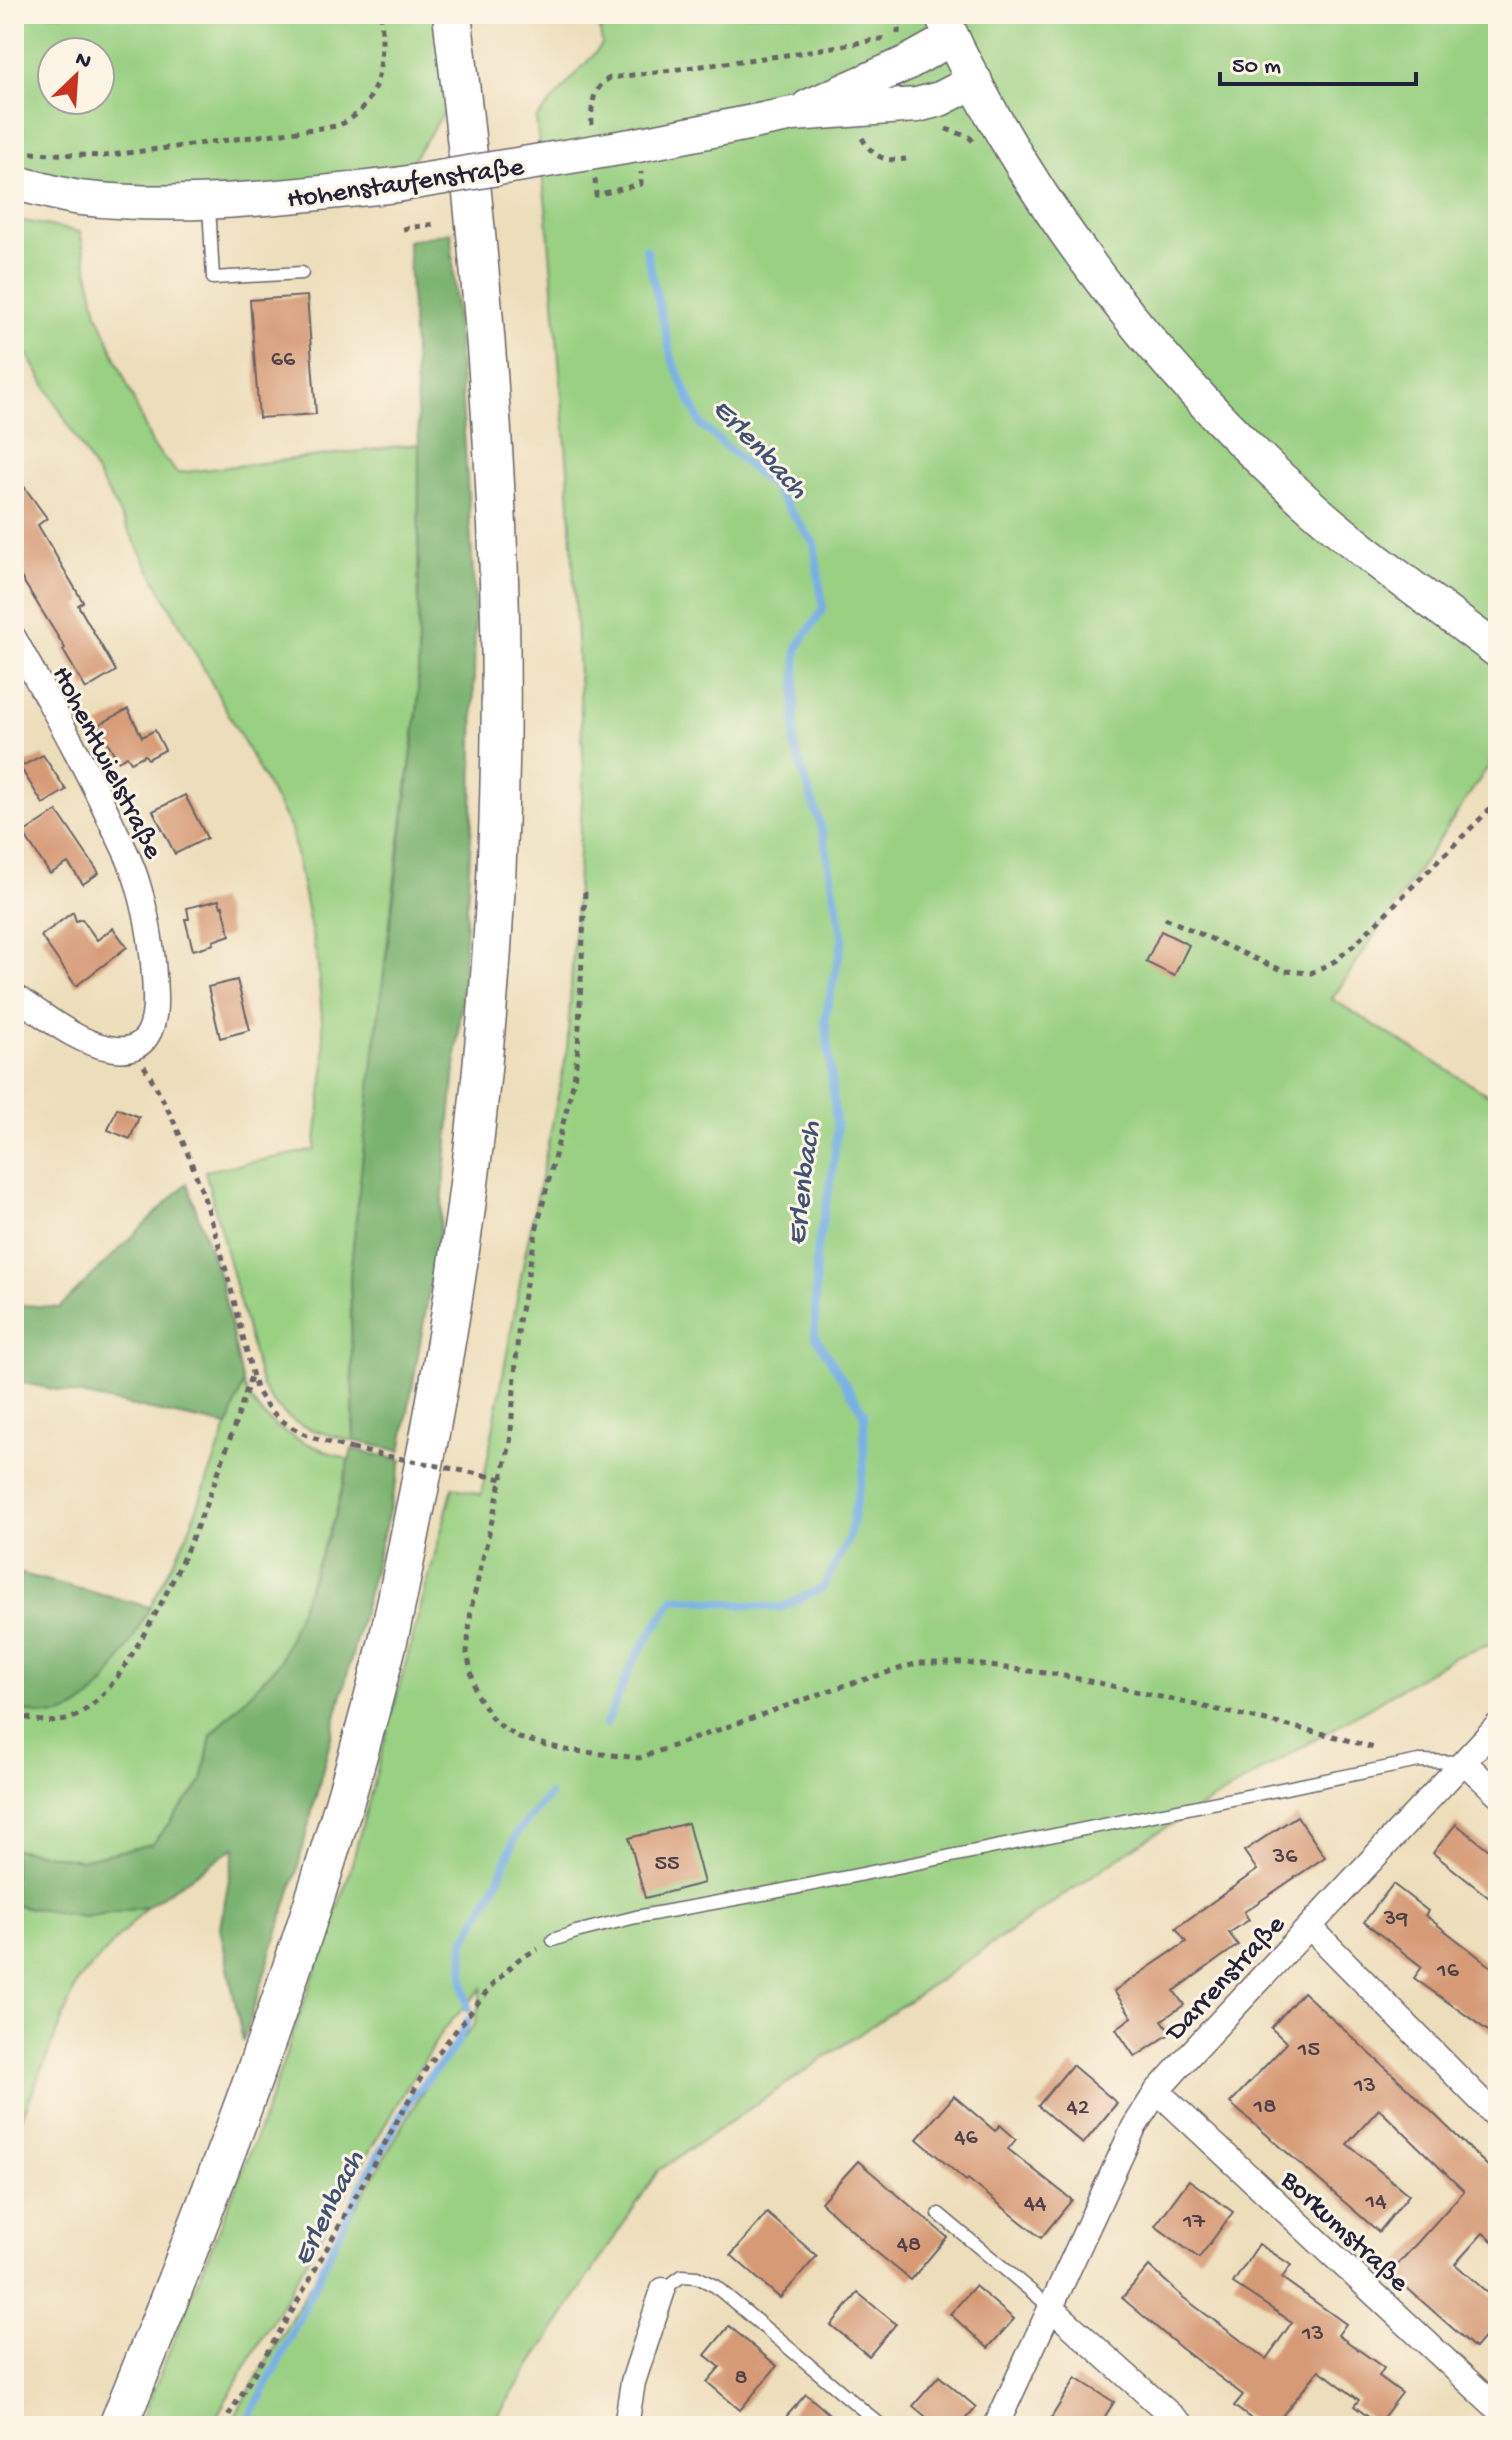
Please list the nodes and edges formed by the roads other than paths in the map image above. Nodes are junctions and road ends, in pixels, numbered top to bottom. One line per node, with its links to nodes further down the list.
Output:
1 (452, 14): 22 (main road)
2 (946, 26): 3 (street); 4 (street, Hohenstaufenstraße)
3 (975, 81): 4 (street, Hohenstaufenstraße); 9 (street)
4 (793, 114): 6 (street, Hohenstaufenstraße, bridge)
5 (20, 168): 6 (street, Hohenstaufenstraße)
6 (209, 202): 7 (lane)
7 (302, 273)
8 (14, 638): 10 (street, Hohentwielstraße)
9 (1498, 651)
10 (14, 996)
11 (1498, 1725): 12 (street, Darrenstraße)
12 (1464, 1762): 13 (street); 14 (street, Darrenstraße); 15 (lane)
13 (1498, 1794)
14 (1310, 1927): 16 (street, Darrenstraße); 17 (street)
15 (553, 1940)
16 (1157, 2091): 20 (street, Darrenstraße); 21 (street, Borkumstraße)
17 (1498, 2118)
18 (939, 2214): 20 (lane)
19 (663, 2290): 23 (street); 24 (lane)
20 (1050, 2307): 25 (street, Darrenstraße); 26 (street)
21 (1498, 2409)
22 (118, 2426)
23 (626, 2426)
24 (882, 2426)
25 (996, 2426)
26 (1183, 2426)

